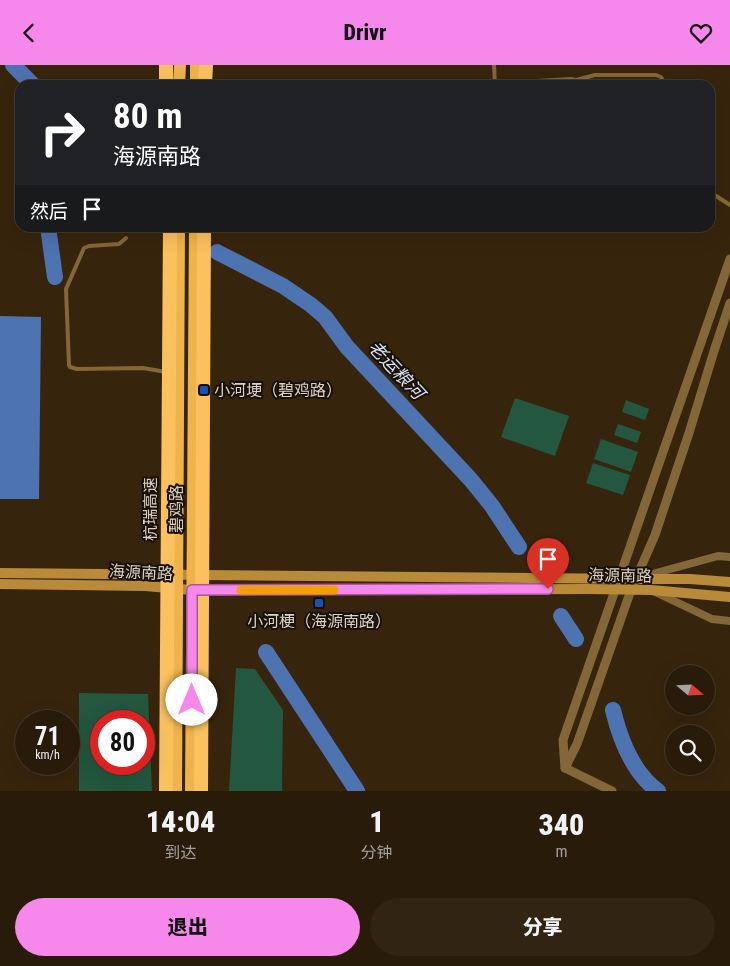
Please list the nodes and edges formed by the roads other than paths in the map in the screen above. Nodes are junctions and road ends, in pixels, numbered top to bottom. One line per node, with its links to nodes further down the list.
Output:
1 (166, 65): 7 (highway)
2 (171, 65): 8 (highway)
3 (180, 65): 9 (highway)
4 (196, 65): 10 (highway)
5 (206, 65): 11 (highway)
6 (494, 65): 12 (lane)
7 (166, 80)
8 (171, 80)
9 (179, 80)
10 (196, 80)
11 (205, 80)
12 (495, 80)
13 (542, 80): 14 (lane)
14 (576, 80): 15 (lane)
15 (662, 80)
16 (715, 195): 17 (lane)
17 (730, 205)
18 (170, 232): 42 (highway, 杭瑞高速, bridge)
19 (178, 232): 25 (highway, 碧鸡路)
20 (195, 232): 28 (highway, 碧鸡路)
21 (204, 232): 45 (highway, bridge)
22 (126, 238): 25 (lane)
23 (730, 259): 30 (street)
24 (730, 303): 31 (street)
25 (178, 372): 29 (highway, 碧鸡路)
26 (730, 557): 31 (street)
27 (0, 573): 29 (main road, 海源南路)
28 (192, 574): 29 (main road, 海源南路); 30 (main road, 海源南路); 35 (highway, 碧鸡路)
29 (178, 575): 34 (highway, 碧鸡路)
30 (619, 579): 31 (main road, 海源南路); 36 (street)
31 (637, 579): 32 (main road, 海源南路); 37 (street)
32 (730, 582)
33 (0, 584): 34 (main road, 海源南路)
34 (177, 590): 35 (main road, 海源南路); 43 (highway, 碧鸡路)
35 (192, 590): 36 (main road, 海源南路); 44 (highway, 碧鸡路)
36 (614, 590): 37 (main road, 海源南路); 41 (street)
37 (631, 590): 38 (main road, 海源南路); 41 (street)
38 (651, 591): 39 (main road, 海源南路); 40 (street)
39 (730, 597)
40 (730, 621)
41 (565, 768): 46 (street)
42 (166, 791)
43 (176, 791)
44 (191, 791)
45 (201, 791)
46 (612, 791)

